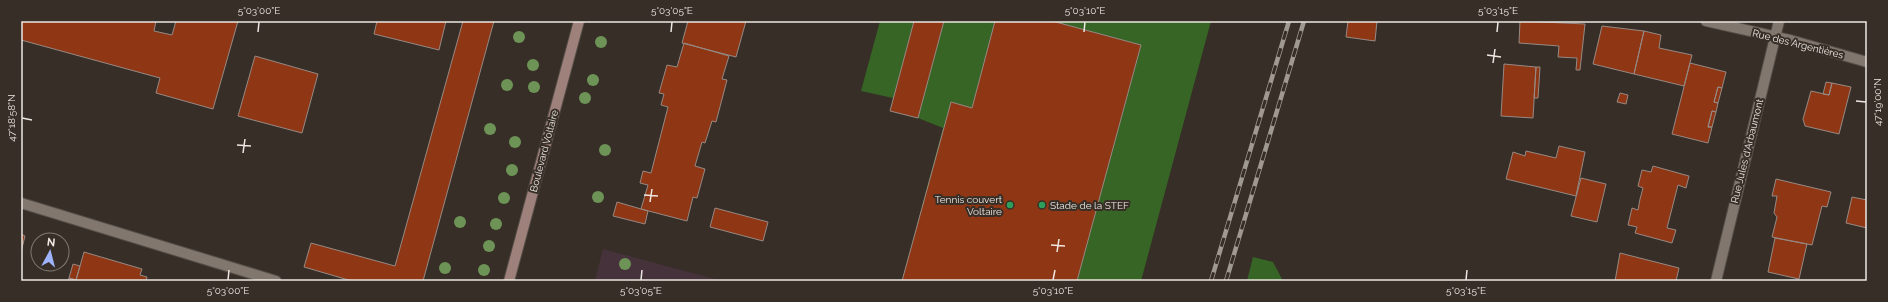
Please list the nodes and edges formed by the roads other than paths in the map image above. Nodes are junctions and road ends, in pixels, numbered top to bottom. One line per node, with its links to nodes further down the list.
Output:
1 (579, 21): 8 (street, Boulevard Voltaire)
2 (1706, 21): 4 (street, Rue des Argentières)
3 (1779, 21): 4 (street, Rue Jules d'Arbaumont)
4 (1775, 37): 5 (street, Rue des Argentières); 9 (street, Rue Jules d'Arbaumont)
5 (1867, 62)
6 (21, 203): 7 (street)
7 (276, 281)
8 (509, 281)
9 (1716, 281)

